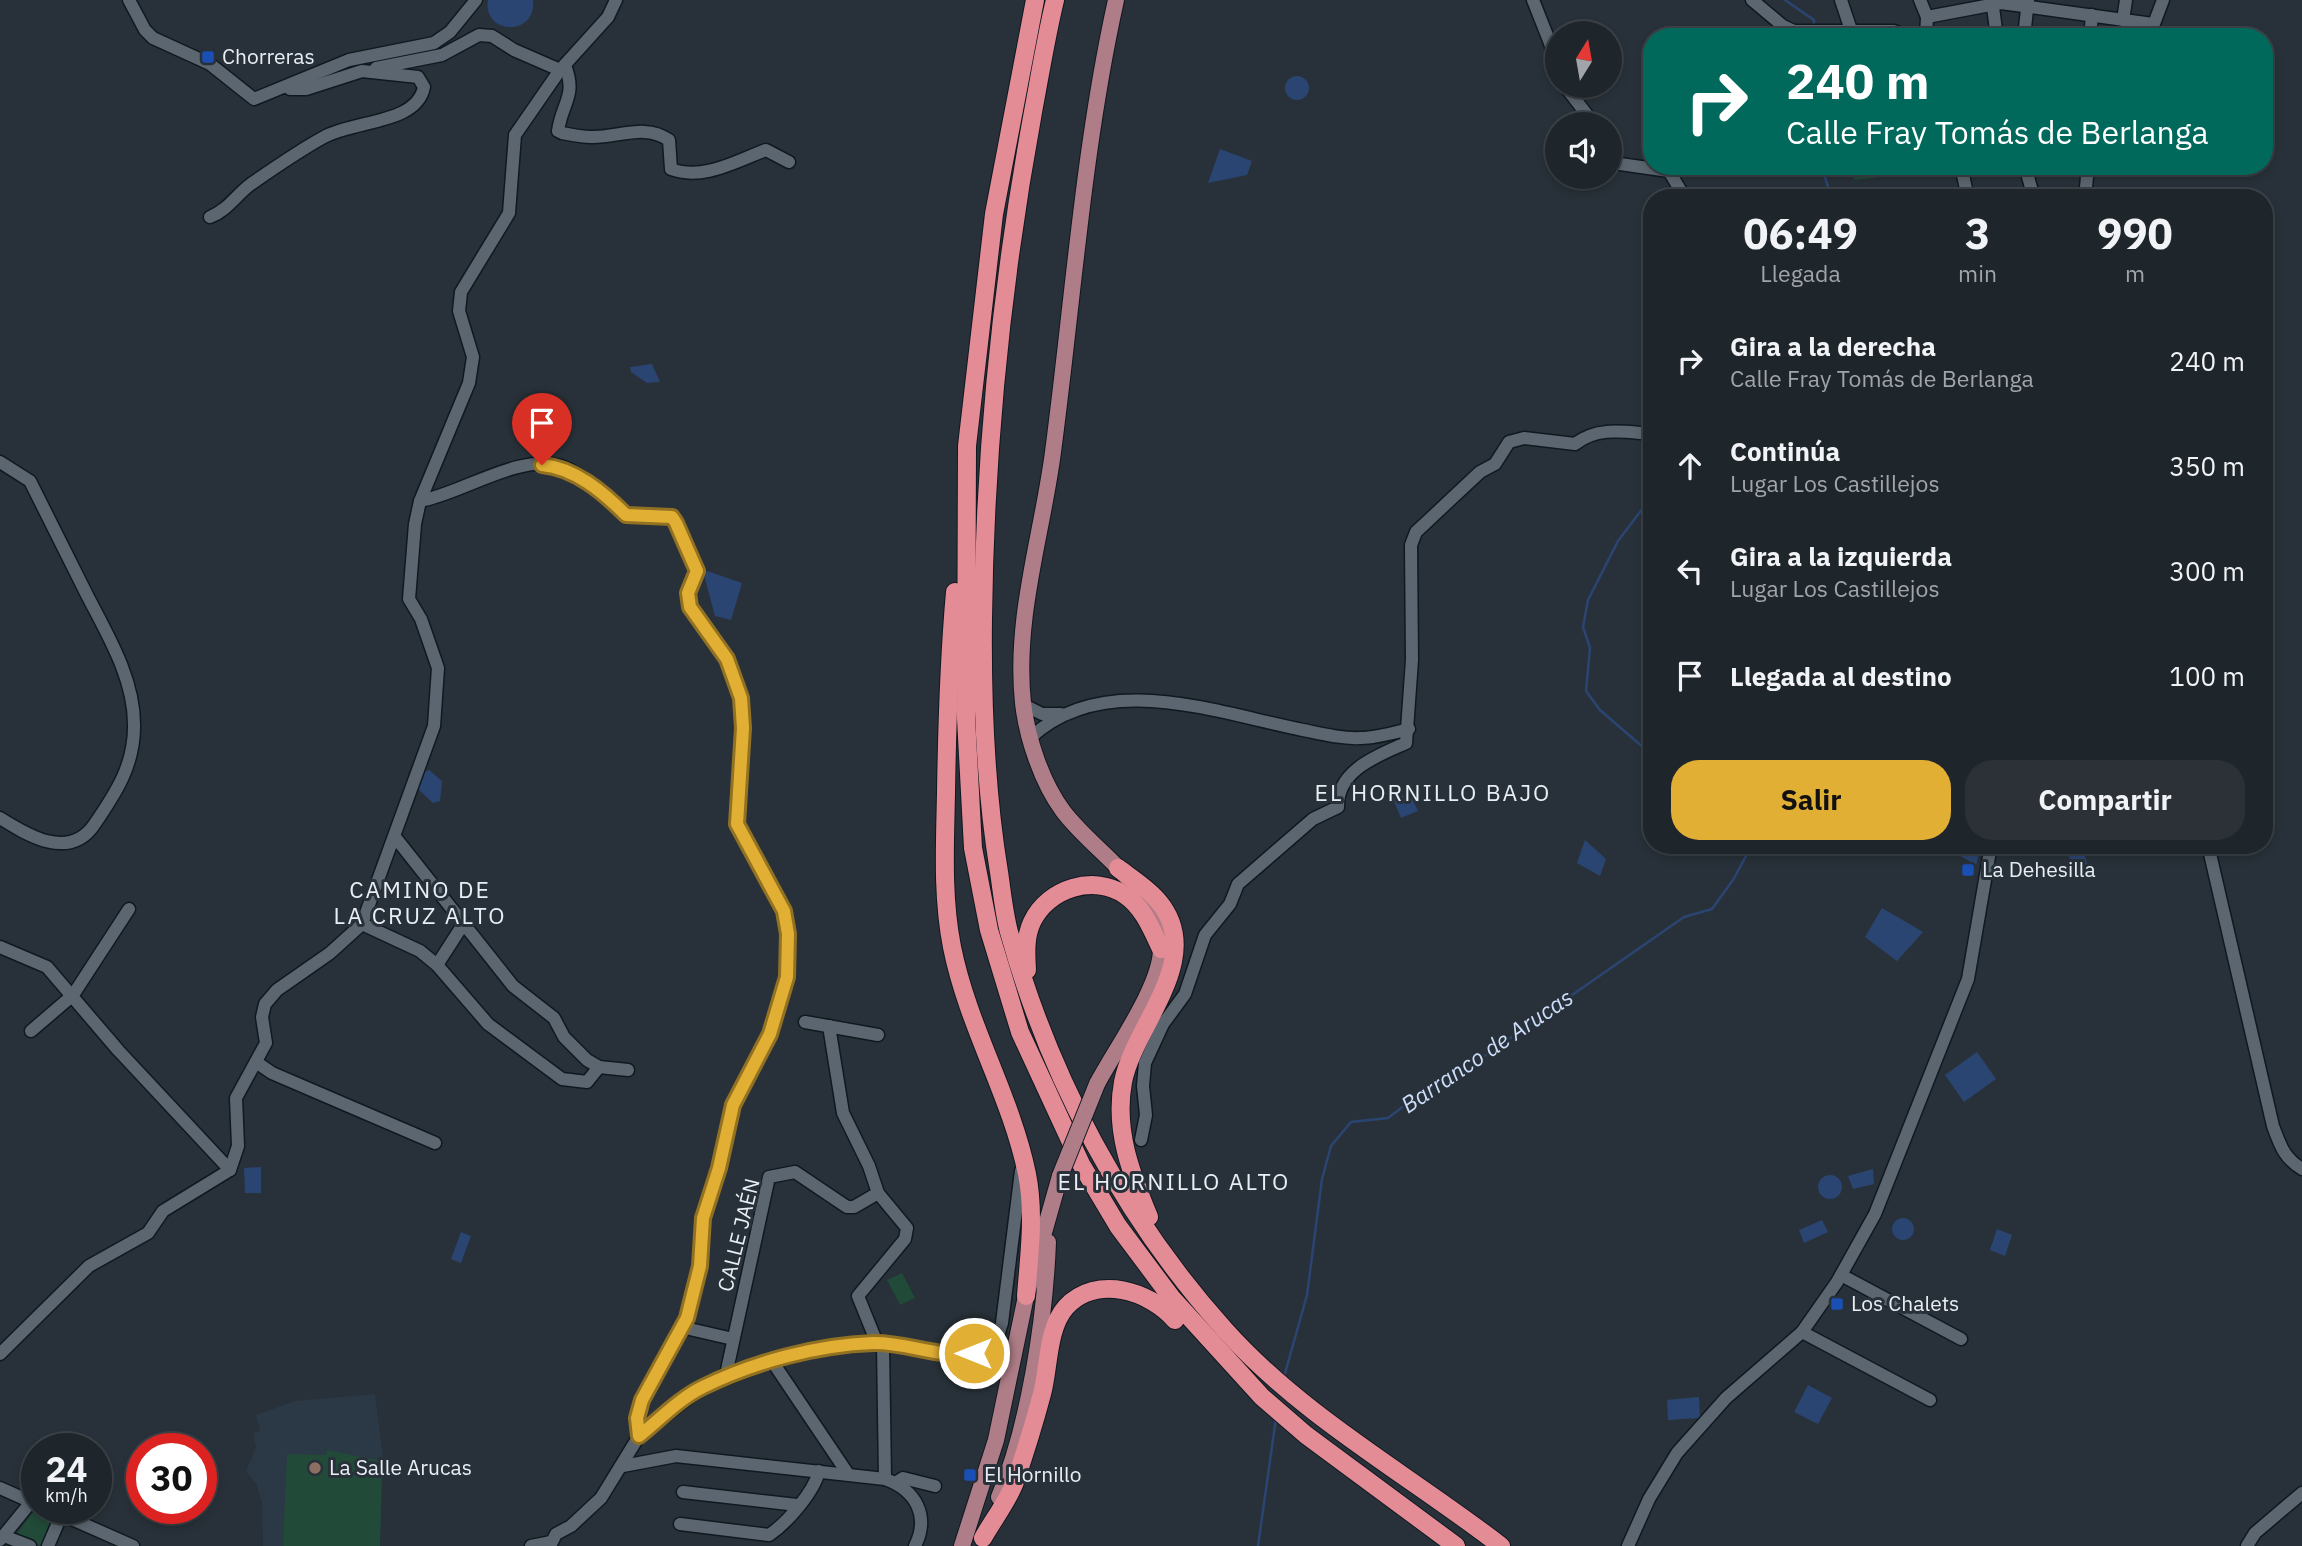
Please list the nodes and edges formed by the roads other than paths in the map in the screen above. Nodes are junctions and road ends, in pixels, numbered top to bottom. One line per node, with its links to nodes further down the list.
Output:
1 (129, 0): 29 (street)
2 (476, 0): 29 (street)
3 (616, 0): 27 (street)
4 (1035, 0): 38 (highway)
5 (1055, 0): 56 (highway)
6 (1116, 0): 40 (main road)
7 (1533, 0): 26 (street)
8 (1752, 0): 18 (street)
9 (1841, 0): 19 (street)
10 (1920, 0): 16 (street)
11 (2126, 0): 17 (street)
12 (2163, 0): 25 (street)
13 (1993, 3): 14 (street); 16 (street); 21 (street)
14 (2028, 3): 15 (street); 22 (street)
15 (2092, 15): 17 (street); 23 (street)
16 (1927, 17): 20 (street)
17 (2123, 20): 24 (street)
18 (1789, 28)
19 (1850, 28)
20 (1926, 28)
21 (1996, 28)
22 (2025, 28)
23 (2091, 28)
24 (2145, 28)
25 (2152, 28)
26 (1545, 30)
27 (562, 67): 28 (street); 32 (street); 39 (street)
28 (362, 71): 29 (street); 35 (street)
29 (284, 89)
30 (1574, 98): 31 (street)
31 (1585, 112)
32 (789, 162)
33 (1622, 164): 34 (street)
34 (1643, 167)
35 (210, 217)
36 (1643, 433): 42 (street)
37 (0, 462): 44 (street)
38 (965, 491): 66 (highway); 74 (highway)
39 (420, 501): 45 (street); 75 (street)
40 (1024, 705): 41 (street); 43 (main road)
41 (1061, 714): 42 (street); 43 (street)
42 (1409, 729): 64 (street)
43 (1031, 738): 48 (main road)
44 (0, 818)
45 (395, 837): 50 (street); 51 (street)
46 (1989, 854): 72 (street)
47 (2210, 854): 67 (street)
48 (1118, 868): 53 (main road); 71 (highway)
49 (129, 909): 55 (street)
50 (464, 923): 54 (street); 62 (street)
51 (362, 924): 54 (street); 61 (street)
52 (0, 947): 55 (street)
53 (1161, 949): 56 (highway); 70 (main road, bridge)
54 (437, 965): 62 (street)
55 (73, 995): 59 (street); 68 (street)
56 (1030, 998): 71 (highway)
57 (805, 1022): 58 (street)
58 (829, 1026): 60 (street); 69 (street)
59 (30, 1031)
60 (878, 1035)
61 (256, 1062): 65 (street); 68 (street)
62 (599, 1067): 63 (street)
63 (628, 1070)
64 (1141, 1140)
65 (435, 1143)
66 (1022, 1150): 73 (highway); 79 (street)
67 (2302, 1169)
68 (230, 1170): 80 (street)
69 (878, 1193): 77 (street, CALLE JAÉN); 79 (street)
70 (1049, 1215): 73 (main road); 101 (main road)
71 (1161, 1246): 111 (highway)
72 (1841, 1275): 76 (street); 78 (street)
73 (1026, 1296): 109 (main road)
74 (1186, 1324): 101 (highway); 110 (highway)
75 (681, 1327): 77 (street); 84 (street)
76 (1802, 1332): 83 (street); 103 (street)
77 (733, 1339): 82 (street, CALLE JAÉN)
78 (1961, 1339)
79 (880, 1344): 81 (street); 89 (street)
80 (0, 1354)
81 (772, 1361): 82 (street); 85 (street)
82 (725, 1378): 84 (street)
83 (1930, 1400)
84 (639, 1436): 86 (street)
85 (840, 1463): 87 (street); 88 (street)
86 (623, 1466): 87 (street); 102 (street)
87 (825, 1472): 88 (street); 95 (street)
88 (848, 1475): 89 (street)
89 (890, 1481): 90 (street); 108 (street)
90 (935, 1486)
91 (0, 1488): 94 (street)
92 (683, 1492): 95 (street)
93 (2302, 1493): 112 (street)
94 (21, 1497)
95 (797, 1505): 99 (street)
96 (21, 1517): 100 (street)
97 (57, 1524): 105 (street)
98 (89, 1524): 106 (street)
99 (680, 1524)
100 (2, 1538): 104 (street)
101 (981, 1542)
102 (550, 1544): 107 (street)
103 (1628, 1545)
104 (30, 1546)
105 (48, 1546)
106 (133, 1546)
107 (531, 1546)
108 (915, 1546)
109 (962, 1546)
110 (1456, 1546)
111 (1501, 1546)
112 (2247, 1546)

